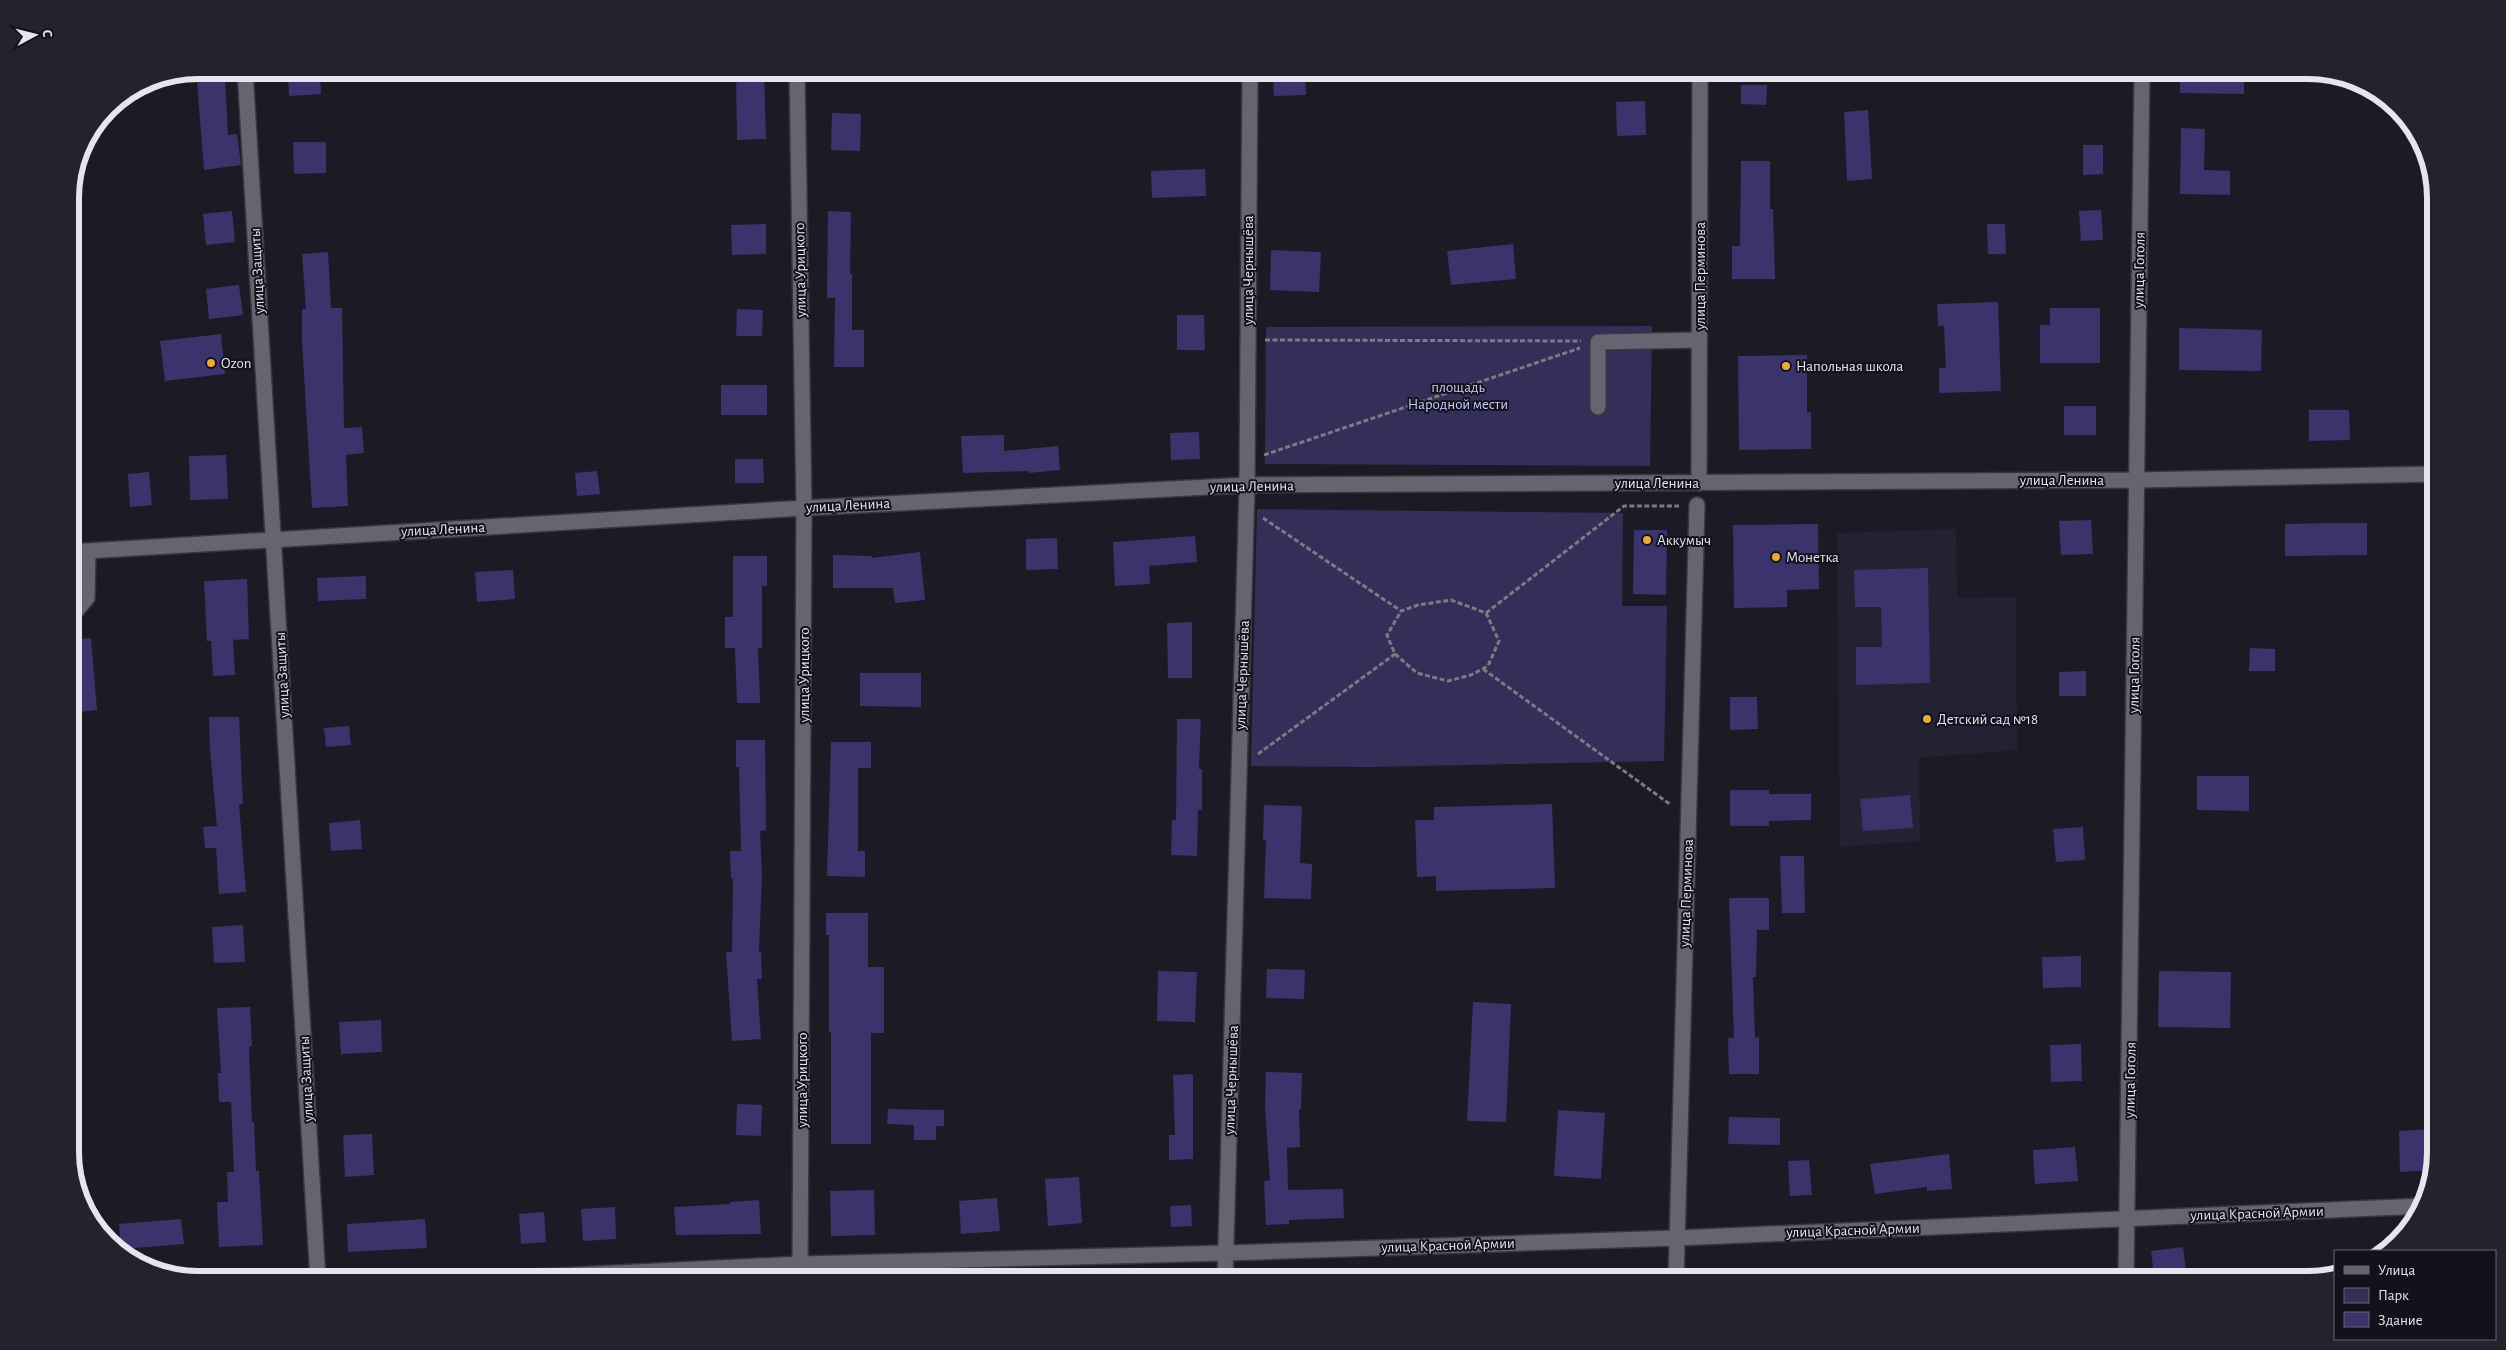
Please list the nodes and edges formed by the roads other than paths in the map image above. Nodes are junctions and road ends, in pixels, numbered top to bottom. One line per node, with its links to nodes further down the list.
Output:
1 (246, 79): 14 (street, улица Защиты)
2 (797, 79): 13 (street, улица Урицкого)
3 (1250, 79): 11 (street, улица Чернышёва)
4 (1700, 79): 6 (street, улица Перминова)
5 (2142, 79): 9 (street, улица Гоголя)
6 (1699, 340): 7 (street); 10 (street, улица Перминова)
7 (1598, 407)
8 (2427, 474): 9 (street, улица Ленина)
9 (2136, 480): 10 (street, улица Ленина); 19 (street, улица Гоголя)
10 (1699, 483): 11 (street, улица Ленина)
11 (1247, 485): 13 (street, улица Ленина); 21 (street, улица Чернышёва)
12 (1697, 506): 20 (street, улица Перминова)
13 (804, 508): 14 (street, улица Ленина); 22 (street, улица Урицкого)
14 (274, 540): 15 (street, улица Ленина); 23 (street, улица Защиты)
15 (88, 551): 16 (street, улица Ленина); 17 (street)
16 (79, 552)
17 (79, 607)
18 (2414, 1206): 19 (street, улица Красной Армии)
19 (2128, 1218): 20 (street, улица Красной Армии); 28 (street, улица Гоголя)
20 (1677, 1238): 21 (street, улица Красной Армии); 27 (street, улица Перминова)
21 (1226, 1253): 22 (street, улица Красной Армии); 26 (street, улица Чернышёва)
22 (801, 1264): 24 (street, улица Красной Армии); 25 (street, улица Урицкого)
23 (317, 1271)
24 (657, 1271)
25 (801, 1271)
26 (1225, 1271)
27 (1676, 1271)
28 (2126, 1271)

